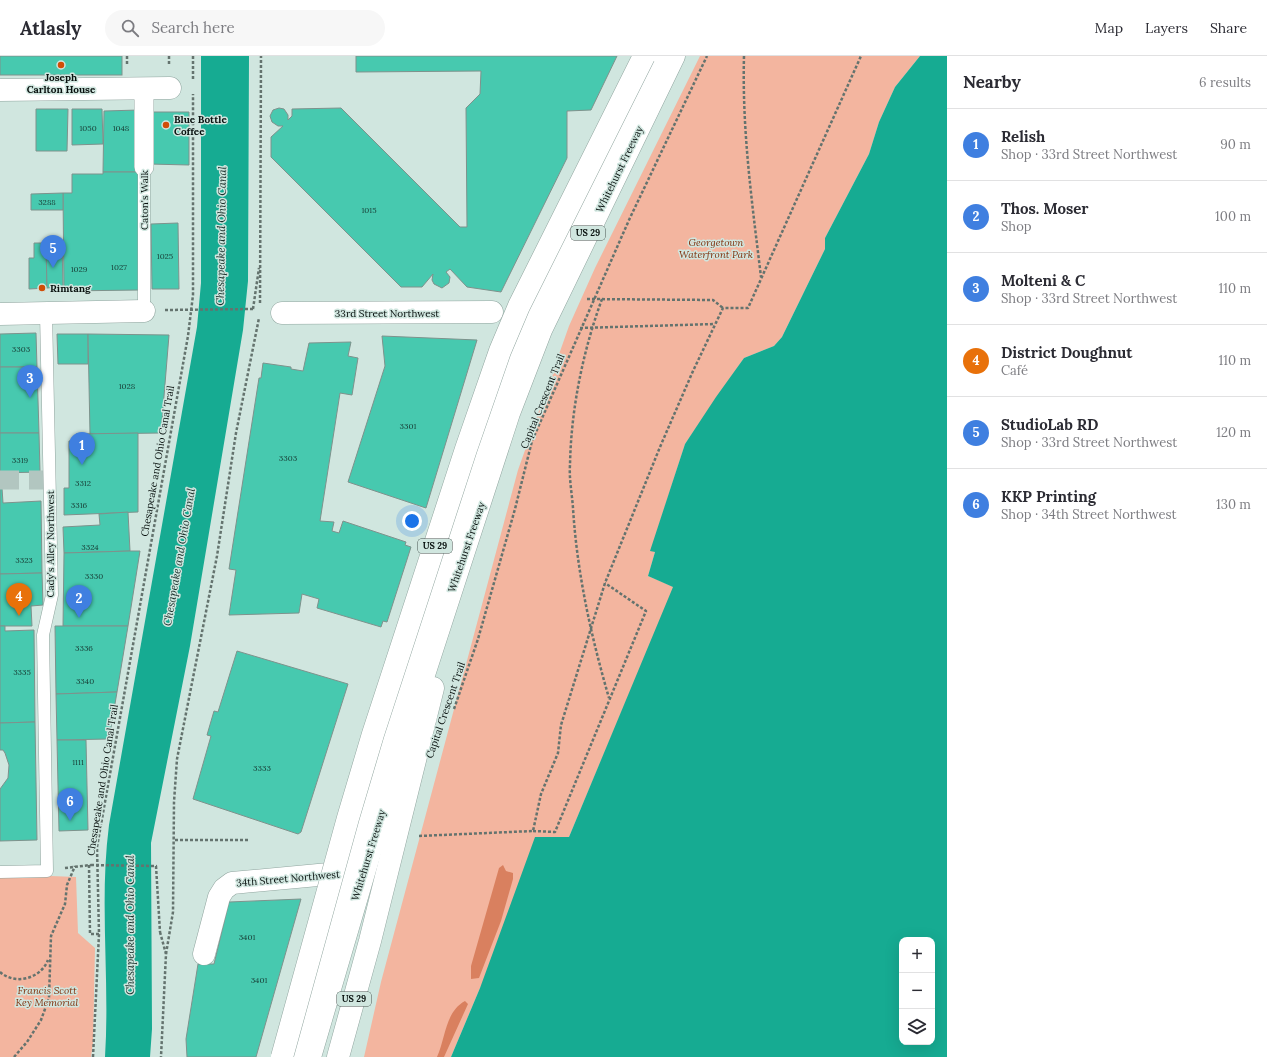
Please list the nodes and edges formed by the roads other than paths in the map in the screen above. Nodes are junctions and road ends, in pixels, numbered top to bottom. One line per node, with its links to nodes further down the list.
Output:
1 (644, 56): 17 (main road, US 29, bridge)
2 (658, 56): 15 (main road)
3 (674, 56): 13 (main road, Whitehurst Freeway / US 29)
4 (170, 88): 5 (main road)
5 (144, 89): 6 (main road); 7 (street, Caton's Walk)
6 (0, 90)
7 (144, 167): 8 (lane, Caton's Walk)
8 (154, 310): 10 (main road)
9 (492, 312): 11 (main road, 33rd Street Northwest)
10 (46, 313): 12 (main road); 14 (lane, Cady's Alley Northwest)
11 (282, 313)
12 (0, 314)
13 (474, 524): 19 (main road, Whitehurst Freeway); 20 (main road, US 29)
14 (0, 872)
15 (350, 872): 16 (main road, 34th Street Northwest); 18 (main road)
16 (204, 954)
17 (282, 1057)
18 (298, 1057)
19 (310, 1057)
20 (338, 1057)

